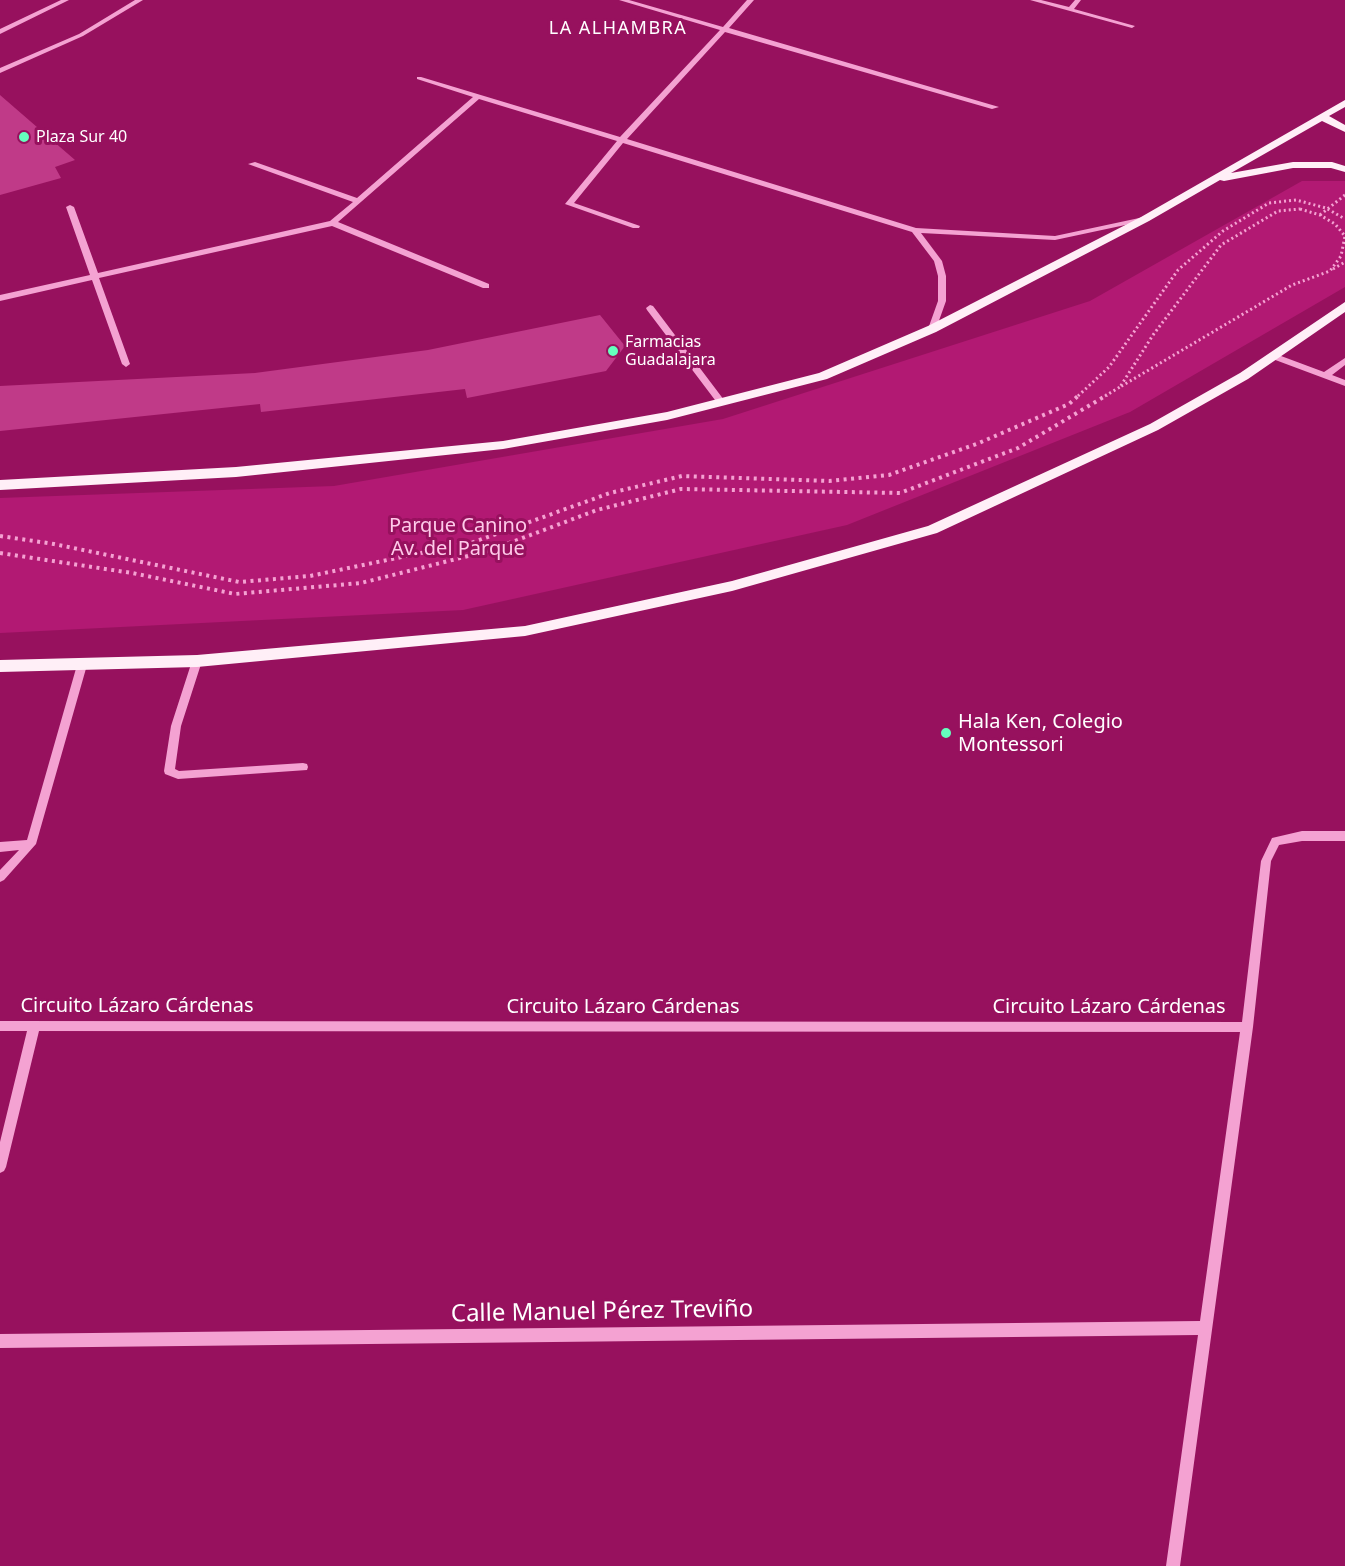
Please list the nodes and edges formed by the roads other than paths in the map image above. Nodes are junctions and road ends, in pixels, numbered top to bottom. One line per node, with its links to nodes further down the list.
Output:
1 (66, 0): 10 (street)
2 (140, 0): 11 (street)
3 (622, 0): 9 (street)
4 (751, 0): 9 (street)
5 (1033, 0): 7 (street)
6 (1078, 0): 7 (street)
7 (1070, 10): 8 (street)
8 (1132, 26)
9 (725, 29): 15 (street); 18 (street)
10 (0, 32)
11 (0, 71)
12 (419, 78): 13 (street)
13 (478, 96): 18 (street); 22 (street)
14 (1345, 103): 16 (main road)
15 (995, 107)
16 (1323, 117): 17 (main road); 21 (main road)
17 (1345, 129)
18 (622, 140): 26 (street); 27 (street)
19 (252, 164): 22 (street)
20 (1345, 169): 21 (main road)
21 (1212, 180): 24 (main road)
22 (358, 201): 25 (street)
23 (70, 207): 28 (street)
24 (1145, 219): 27 (street); 33 (main road)
25 (333, 224): 28 (street); 29 (street)
26 (636, 226)
27 (915, 230): 33 (street)
28 (93, 276): 30 (street); 36 (street)
29 (486, 286)
30 (0, 298)
31 (1345, 306): 34 (main road)
32 (650, 308): 39 (street)
33 (932, 329): 39 (main road)
34 (1273, 356): 37 (street); 41 (main road)
35 (1345, 361): 37 (street)
36 (126, 364)
37 (1324, 376): 38 (street)
38 (1345, 383)
39 (721, 402): 40 (main road)
40 (0, 485)
41 (197, 661): 42 (main road); 44 (street)
42 (82, 665): 43 (main road); 46 (street)
43 (0, 666)
44 (303, 767)
45 (1345, 836): 51 (street, Circuito Lázaro Cárdenas)
46 (32, 844): 47 (street); 48 (street)
47 (0, 847)
48 (0, 877)
49 (0, 1026): 50 (street, Circuito Lázaro Cárdenas)
50 (34, 1026): 51 (street, Circuito Lázaro Cárdenas); 52 (street)
51 (1247, 1027): 53 (street, Circuito Lázaro Cárdenas)
52 (0, 1167)
53 (1205, 1328): 54 (street, Calle Manuel Pérez Treviño); 55 (street, Circuito Lázaro Cárdenas)
54 (0, 1341)
55 (1173, 1566)

